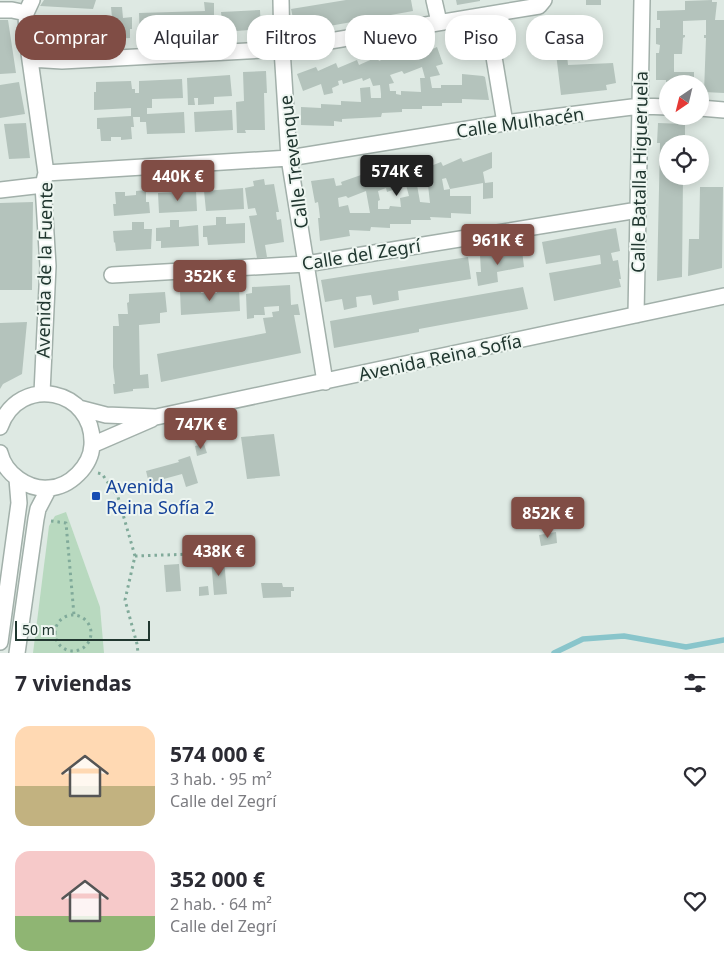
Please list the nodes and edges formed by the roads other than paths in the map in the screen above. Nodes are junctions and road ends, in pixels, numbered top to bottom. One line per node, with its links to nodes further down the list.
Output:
1 (281, 0): 7 (street, Calle Trevenque)
2 (434, 0): 10 (street)
3 (642, 0): 19 (street, Calle Batalla Higueruela)
4 (542, 3): 8 (street)
5 (29, 7): 6 (street)
6 (0, 10)
7 (281, 15)
8 (487, 15)
9 (445, 21): 10 (street)
10 (440, 22): 11 (street)
11 (335, 40)
12 (247, 51): 13 (street)
13 (126, 58)
14 (30, 60): 25 (street, Avenida de la Fuente)
15 (46, 60): 16 (street)
16 (80, 60)
17 (283, 60): 24 (street, Calle Trevenque)
18 (494, 60): 23 (street)
19 (640, 106): 20 (street, Calle Mulhacén); 23 (street, Calle Mulhacén); 27 (street, Calle Batalla Higueruela)
20 (659, 107)
21 (709, 109): 22 (street)
22 (724, 110)
23 (505, 123): 24 (street, Calle Mulhacén)
24 (289, 158): 25 (street, Calle Mulhacén); 28 (street, Calle Trevenque)
25 (44, 179): 26 (street, Calle Mulhacén); 33 (street, Avenida de la Fuente)
26 (0, 190)
27 (638, 210): 28 (street, Calle del Zegrí); 31 (street, Calle Batalla Higueruela)
28 (306, 264): 29 (street, Calle del Zegrí); 32 (street, Calle Trevenque)
29 (112, 275)
30 (724, 296): 31 (street, Avenida Reina Sofía)
31 (636, 315): 32 (street, Avenida Reina Sofía)
32 (326, 382): 35 (street, Avenida Reina Sofía)
33 (42, 393): 34 (street, Avenida Reina Sofía); 36 (street)
34 (79, 408): 35 (street, Avenida Reina Sofía); 37 (street)
35 (156, 417): 37 (street, Avenida Reina Sofía)
36 (0, 426)
37 (92, 445): 40 (street)
38 (0, 453): 39 (street)
39 (17, 478): 40 (street); 41 (street)
40 (49, 488): 42 (street)
41 (0, 642)
42 (17, 653)

